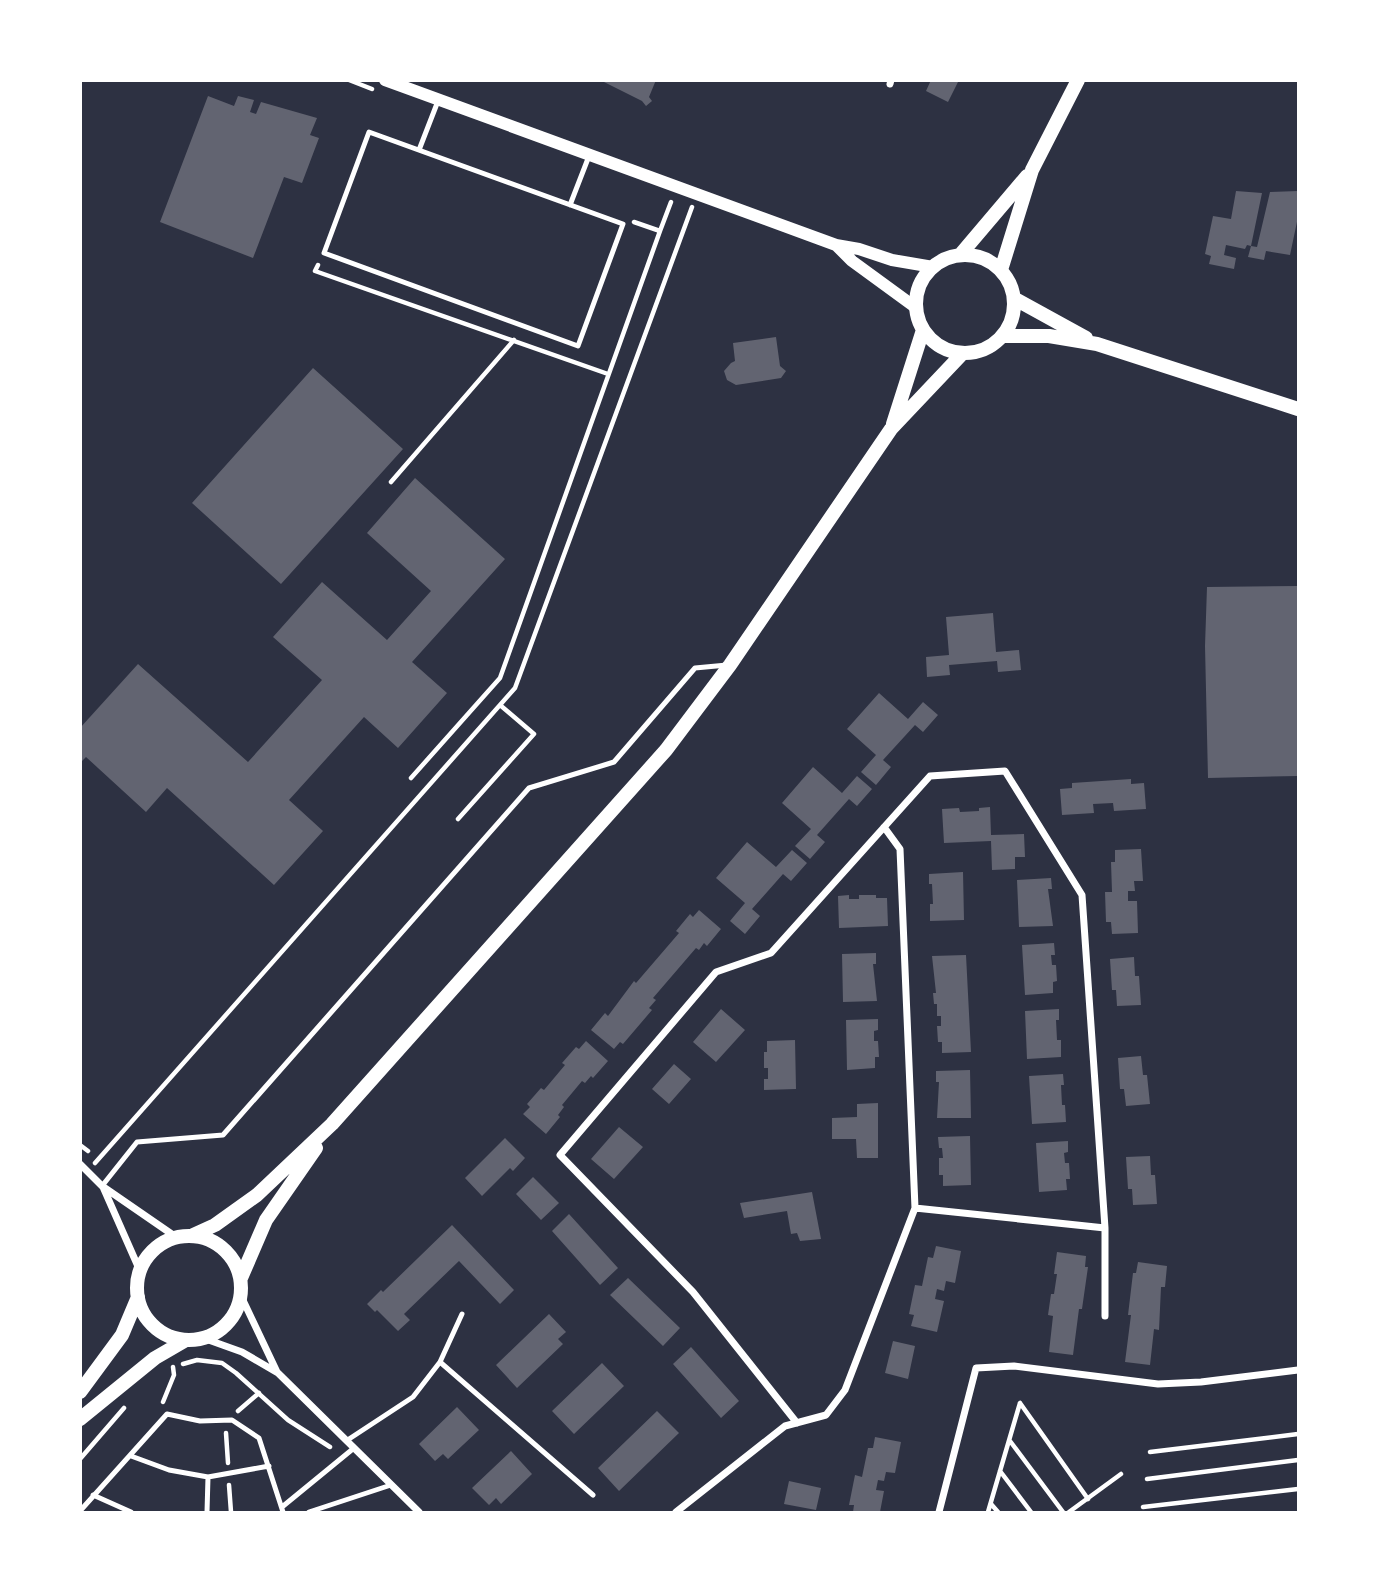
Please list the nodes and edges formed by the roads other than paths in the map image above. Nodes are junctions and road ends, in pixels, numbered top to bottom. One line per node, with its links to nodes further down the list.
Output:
1 (385, 80): 3 (street)
2 (1078, 80): 6 (main road)
3 (438, 101): 4 (lane); 5 (street)
4 (419, 150): 7 (lane); 7 (lane)
5 (589, 156): 7 (lane); 8 (street)
6 (1032, 170): 9 (main road); 11 (main road)
7 (570, 205)
8 (836, 245): 10 (street); 13 (street)
9 (960, 255): 10 (main road); 11 (main road)
10 (933, 267): 13 (main road)
11 (1001, 270): 12 (main road)
12 (1014, 299): 15 (main road); 16 (main road)
13 (915, 307): 14 (main road)
14 (923, 330): 17 (main road); 19 (main road)
15 (1003, 336): 16 (main road); 17 (main road)
16 (1097, 344): 18 (main road)
17 (962, 354): 19 (main road)
18 (1298, 409)
19 (891, 429): 20 (main road)
20 (730, 664): 22 (main road); 24 (lane)
21 (884, 827): 25 (street); 26 (street); 42 (street)
22 (332, 1124): 27 (main road); 30 (main road)
23 (80, 1164): 24 (street)
24 (103, 1186): 28 (street); 29 (street)
25 (915, 1208): 26 (street); 42 (street)
26 (1105, 1228): 34 (street)
27 (193, 1235): 28 (main road); 30 (main road)
28 (176, 1237): 29 (main road)
29 (139, 1271): 32 (main road)
30 (241, 1278): 31 (main road)
31 (241, 1296): 35 (main road); 39 (street)
32 (138, 1297): 36 (main road); 40 (main road)
33 (462, 1314): 37 (lane)
34 (1105, 1316)
35 (203, 1338): 36 (main road); 39 (street)
36 (186, 1340): 41 (main road)
37 (440, 1362): 43 (lane); 49 (lane)
38 (1298, 1370): 58 (street)
39 (278, 1373): 43 (street)
40 (80, 1392)
41 (80, 1419)
42 (797, 1423): 57 (street)
43 (346, 1441): 44 (street)
44 (354, 1448): 48 (street); 51 (lane)
45 (131, 1456): 46 (lane); 47 (lane); 50 (lane)
46 (269, 1466): 47 (lane); 51 (lane)
47 (208, 1478): 54 (lane)
48 (391, 1485): 55 (lane); 56 (street)
49 (593, 1495)
50 (93, 1496): 52 (lane); 53 (lane)
51 (283, 1510)
52 (80, 1511)
53 (131, 1513)
54 (207, 1513)
55 (309, 1513)
56 (419, 1513)
57 (676, 1513)
58 (939, 1513)

